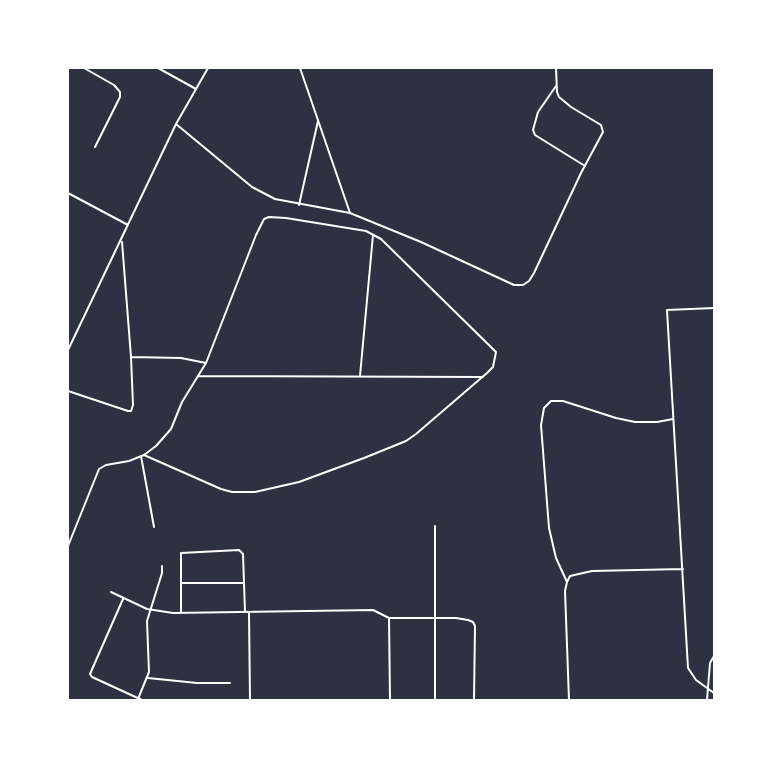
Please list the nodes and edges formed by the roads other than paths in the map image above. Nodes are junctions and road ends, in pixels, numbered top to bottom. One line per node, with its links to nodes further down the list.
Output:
1 (84, 68): 10 (lane)
2 (158, 68): 7 (lane)
3 (208, 68): 7 (lane)
4 (300, 68): 8 (lane)
5 (556, 68): 6 (lane)
6 (557, 84): 11 (lane); 11 (lane)
7 (196, 89): 9 (lane)
8 (318, 121): 13 (lane); 14 (lane)
9 (176, 124): 13 (lane); 15 (lane)
10 (95, 147)
11 (585, 166): 14 (lane)
12 (68, 193): 15 (lane)
13 (299, 205): 14 (lane)
14 (350, 213)
15 (128, 225): 17 (lane)
16 (373, 235): 21 (lane); 23 (lane); 24 (lane)
17 (122, 239): 19 (lane); 20 (lane)
18 (714, 309): 26 (lane)
19 (68, 350)
20 (131, 357): 21 (lane); 25 (lane)
21 (206, 363): 22 (lane)
22 (198, 376): 23 (lane); 27 (lane)
23 (360, 376): 24 (lane)
24 (483, 376): 27 (lane)
25 (68, 392)
26 (673, 419): 32 (lane); 33 (lane)
27 (142, 456): 29 (lane); 30 (lane)
28 (435, 526): 42 (lane)
29 (154, 527)
30 (68, 546)
31 (162, 566): 38 (lane)
32 (683, 568): 33 (lane); 46 (lane)
33 (567, 582): 54 (lane)
34 (180, 583): 35 (lane); 35 (lane); 40 (lane)
35 (244, 583): 39 (lane)
36 (111, 592): 37 (lane)
37 (123, 599): 38 (lane); 48 (lane)
38 (149, 609): 40 (lane); 44 (lane)
39 (247, 612): 40 (lane); 41 (lane); 50 (lane)
40 (181, 613)
41 (389, 618): 42 (lane); 51 (lane)
42 (435, 618): 52 (lane); 53 (lane)
43 (714, 656): 46 (lane)
44 (148, 678): 45 (lane); 48 (lane)
45 (230, 683)
46 (707, 689): 47 (lane); 55 (lane)
47 (714, 693)
48 (138, 699): 49 (lane)
49 (142, 700)
50 (250, 700)
51 (390, 700)
52 (435, 700)
53 (474, 700)
54 (569, 700)
55 (706, 700)

